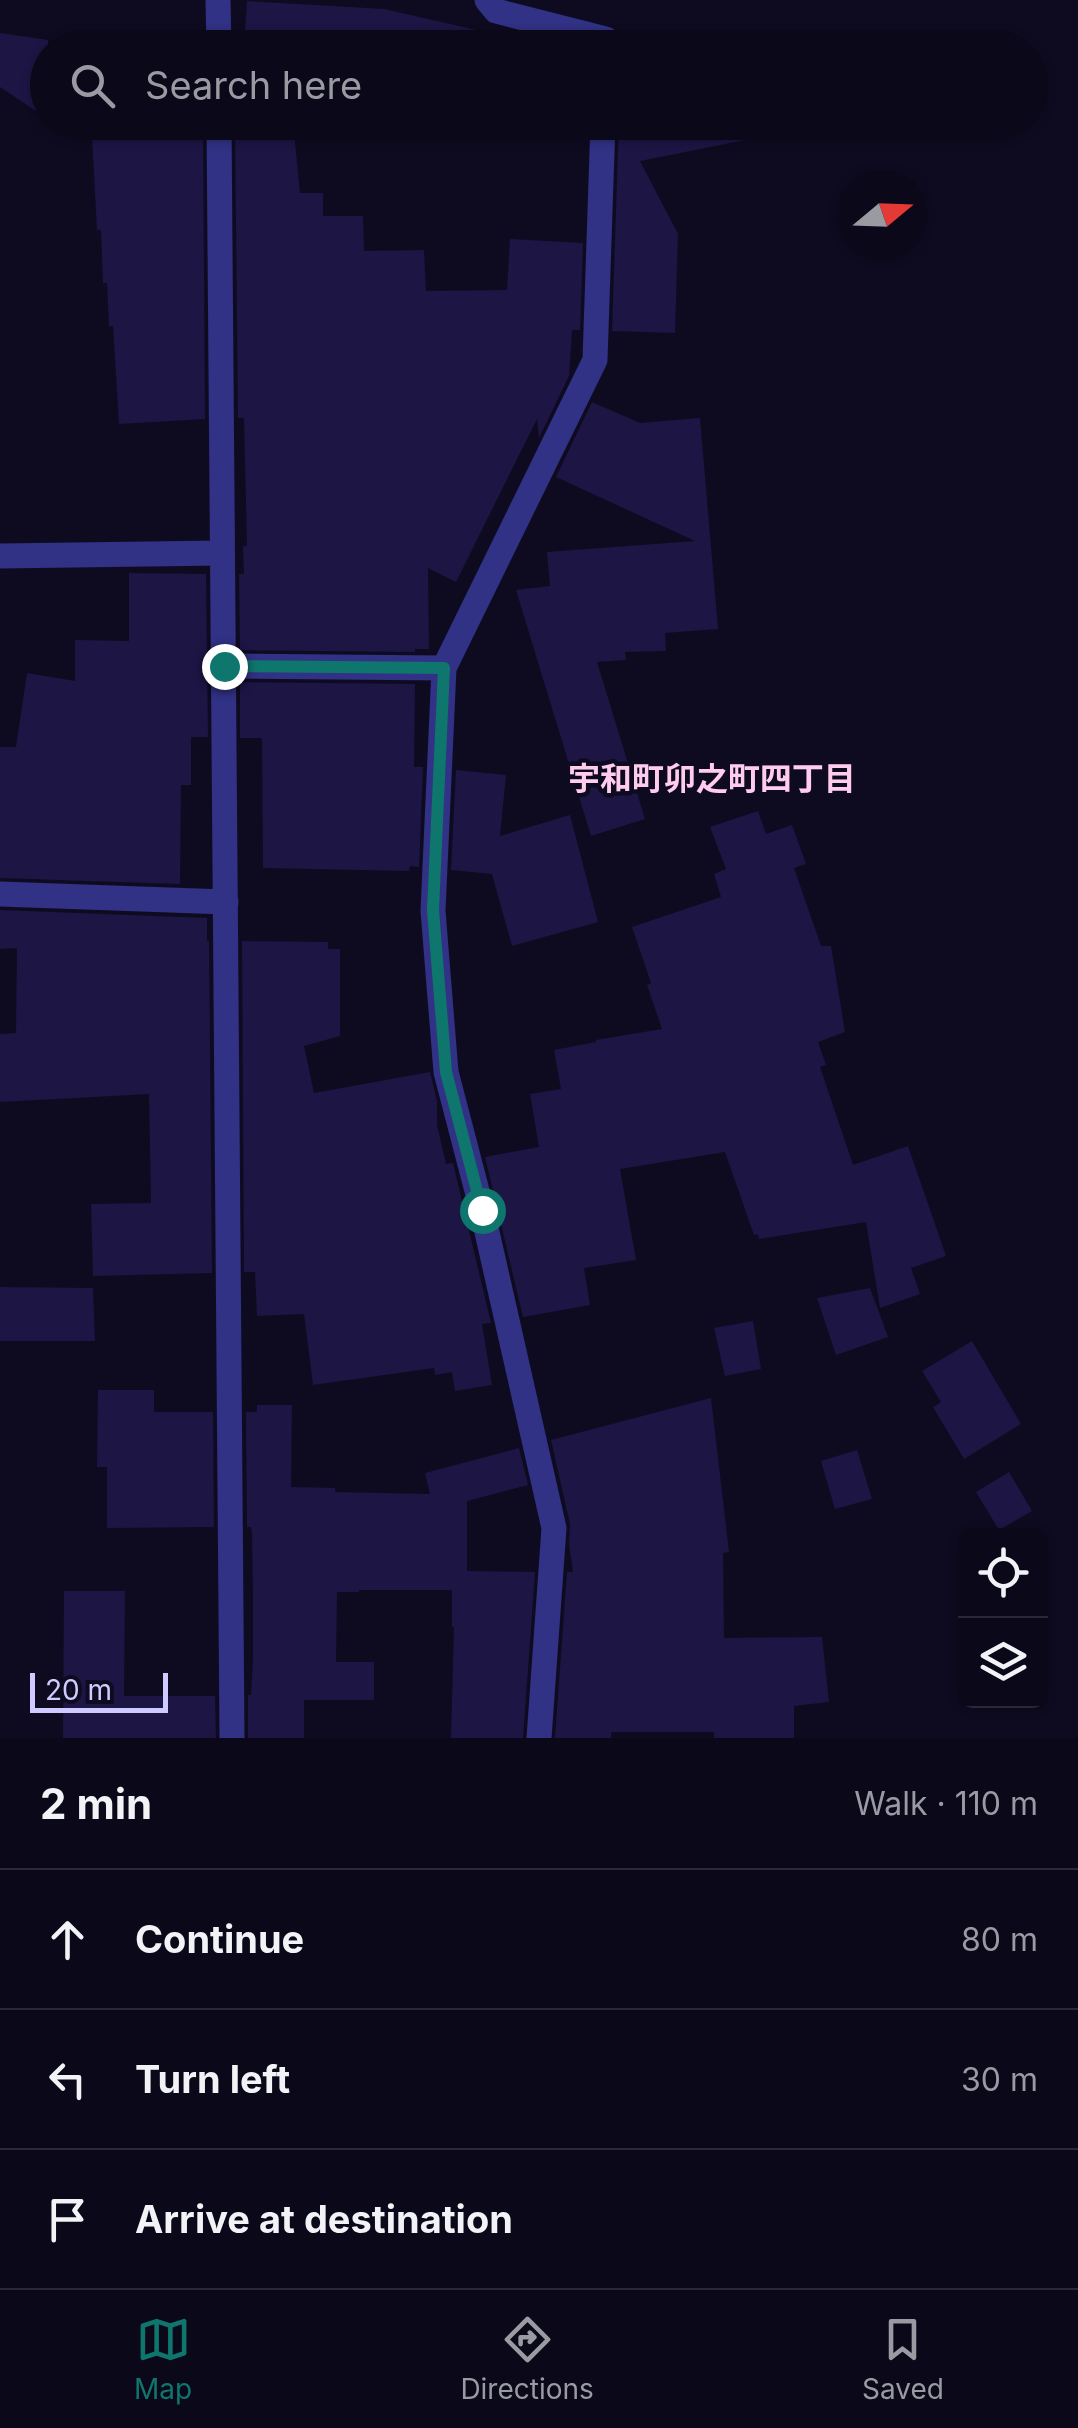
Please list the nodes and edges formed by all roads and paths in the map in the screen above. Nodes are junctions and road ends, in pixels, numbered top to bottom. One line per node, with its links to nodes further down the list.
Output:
1 (218, 0): 3 (street)
2 (487, 0): 4 (street)
3 (219, 30)
4 (571, 30)
5 (219, 140): 7 (street)
6 (602, 140): 10 (street)
7 (222, 553): 8 (street); 9 (street)
8 (0, 556)
9 (224, 666): 10 (street); 12 (street)
10 (444, 668): 14 (street)
11 (0, 894): 12 (street)
12 (226, 902): 13 (street)
13 (232, 1738)
14 (539, 1738)

